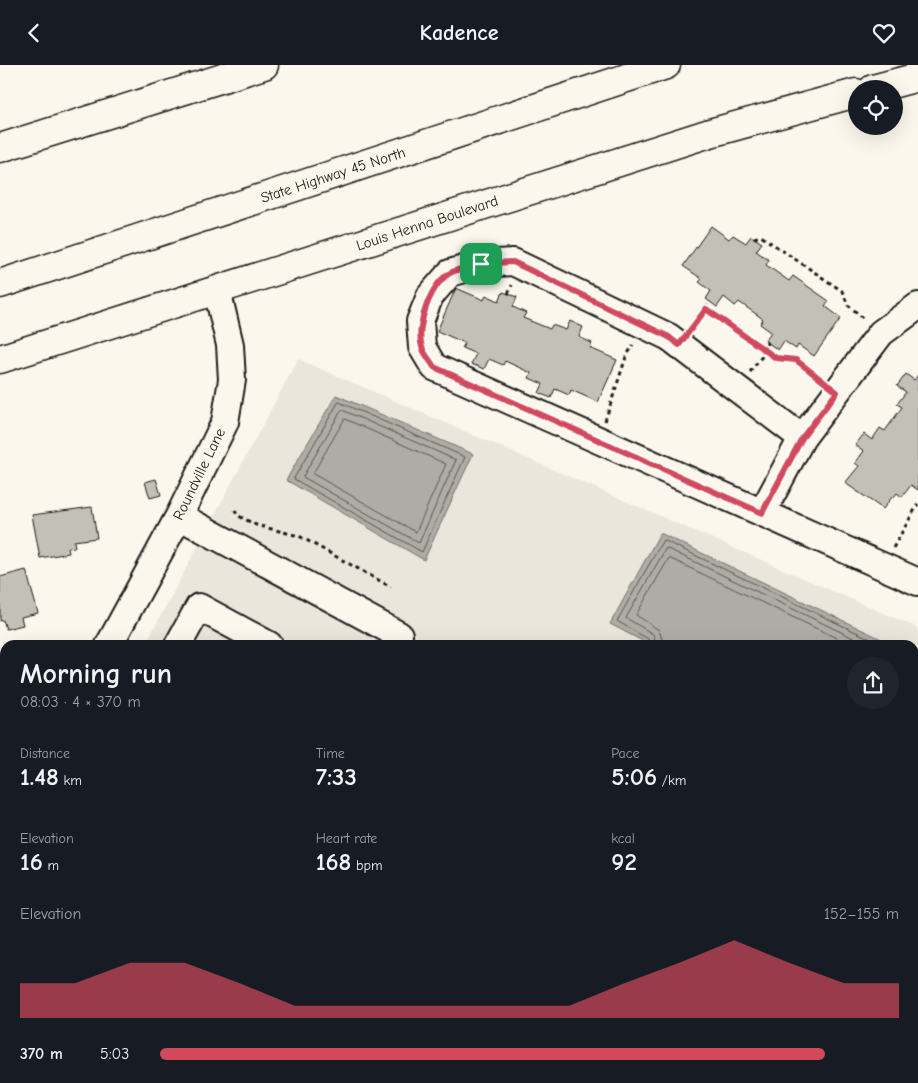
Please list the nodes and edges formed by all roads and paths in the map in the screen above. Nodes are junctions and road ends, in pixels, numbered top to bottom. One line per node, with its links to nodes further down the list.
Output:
1 (264, 65): 6 (main road)
2 (666, 65): 8 (main road, State Highway 45 North)
3 (918, 77): 4 (main road)
4 (903, 81)
5 (848, 95): 9 (main road, Louis Henna Boulevard)
6 (0, 147)
7 (754, 238): 14 (path)
8 (0, 284)
9 (217, 290): 18 (main road, Louis Henna Boulevard); 26 (street, Roundville Lane)
10 (709, 301): 12 (path)
11 (918, 306): 14 (street)
12 (706, 309): 16 (path); 17 (path)
13 (643, 325): 16 (street); 22 (path); 22 (street)
14 (881, 333): 20 (street)
15 (767, 342): 17 (path)
16 (679, 345): 19 (street)
17 (766, 351): 19 (path); 20 (path)
18 (0, 359)
19 (737, 389): 21 (street)
20 (837, 392): 21 (street)
21 (802, 438): 25 (street)
22 (598, 440): 25 (street)
23 (918, 504): 27 (path)
24 (235, 510): 29 (path)
25 (762, 513): 27 (street)
26 (179, 516): 30 (street, Roundville Lane); 33 (street)
27 (883, 566): 28 (street)
28 (918, 582)
29 (391, 587)
30 (112, 640)
31 (181, 640): 32 (street)
32 (261, 640)
33 (397, 640)

